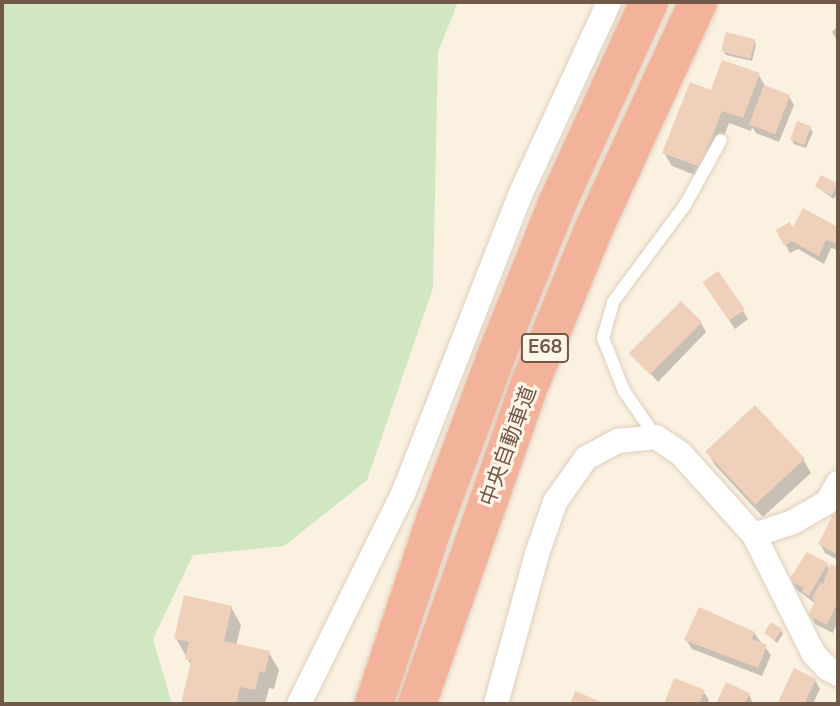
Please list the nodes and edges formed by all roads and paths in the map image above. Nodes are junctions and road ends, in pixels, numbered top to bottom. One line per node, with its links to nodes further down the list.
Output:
1 (609, 2): 9 (street)
2 (649, 2): 10 (highway, 中央自動車道 / E68)
3 (698, 2): 11 (highway, 中央自動車道 / E68)
4 (721, 140): 5 (lane)
5 (656, 437): 7 (street); 12 (street)
6 (838, 483): 7 (street)
7 (754, 536): 8 (street)
8 (838, 674)
9 (299, 704)
10 (373, 704)
11 (417, 704)
12 (496, 704)

